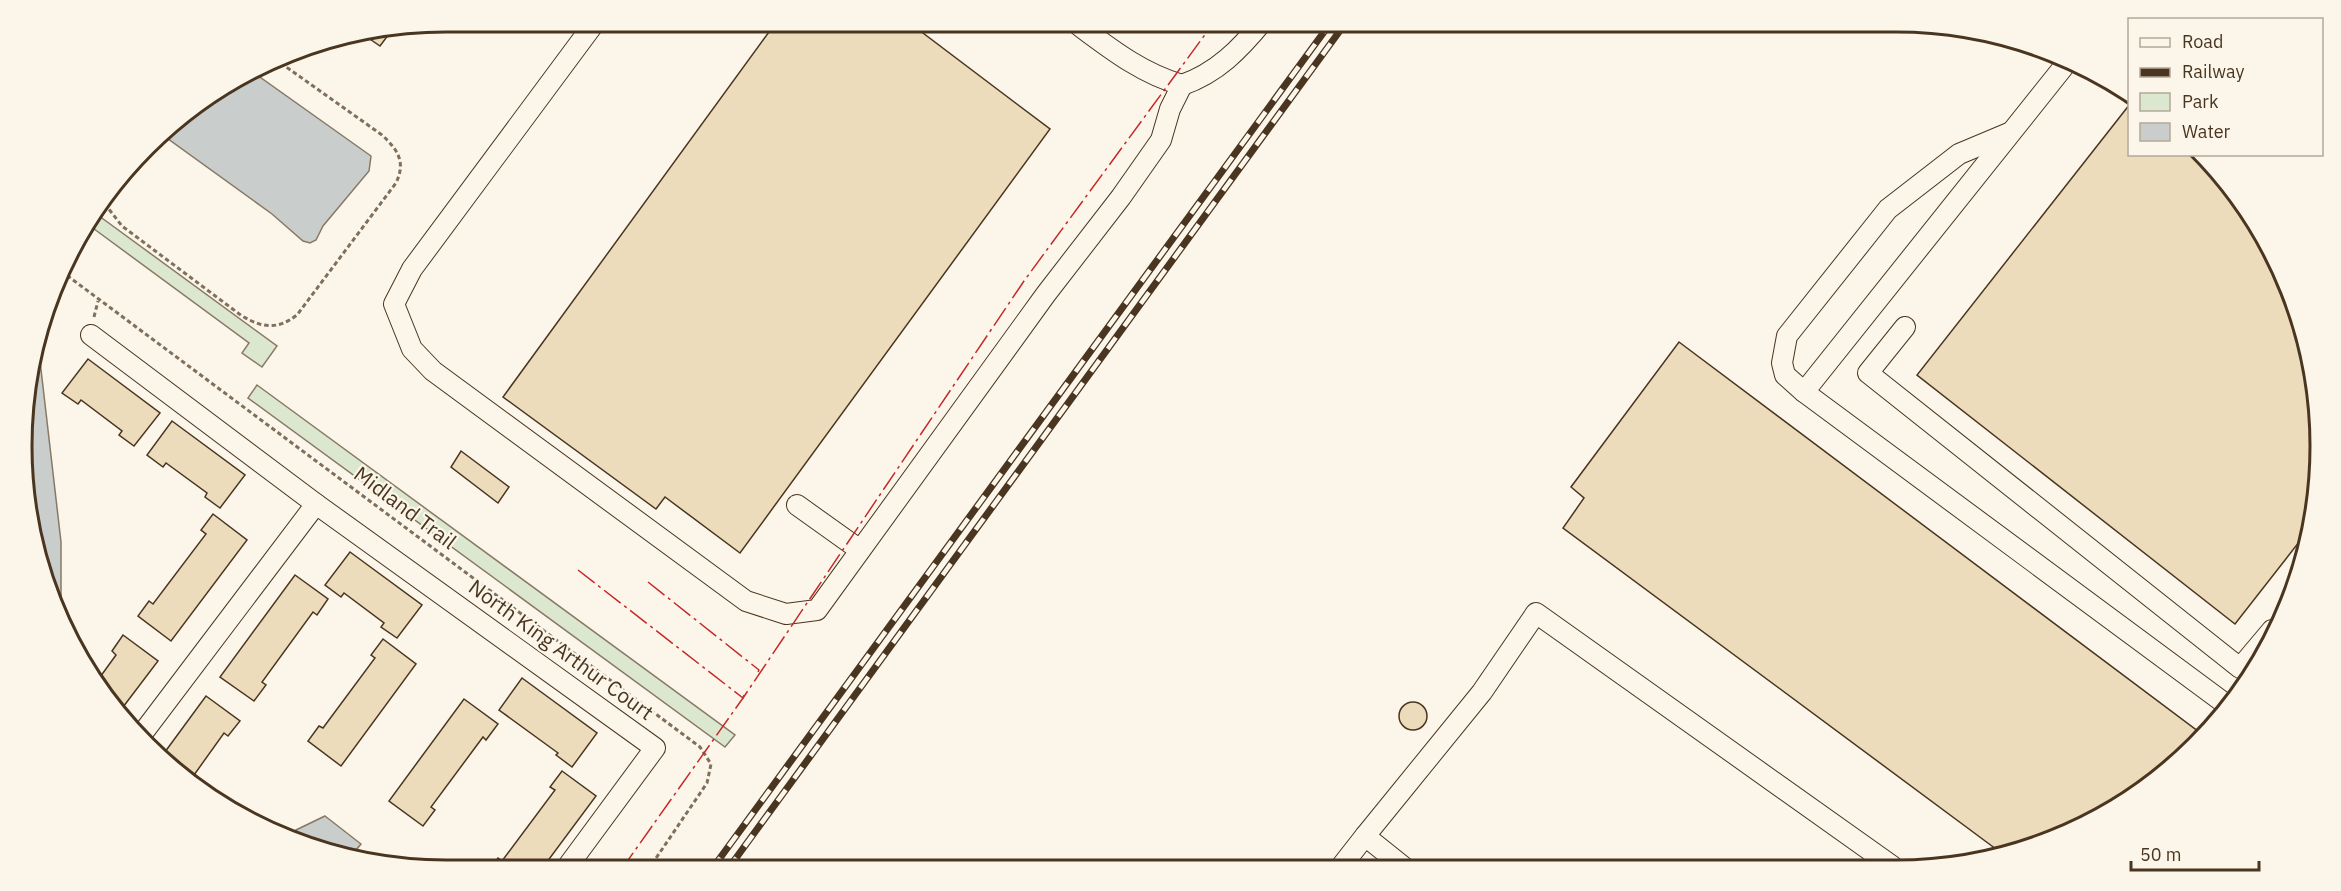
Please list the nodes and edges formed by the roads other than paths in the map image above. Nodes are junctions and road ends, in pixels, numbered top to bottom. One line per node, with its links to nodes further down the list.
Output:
1 (588, 32): 12 (street)
2 (1088, 32): 5 (street)
3 (1254, 32): 5 (street)
4 (2063, 67): 6 (street)
5 (1182, 85): 12 (street)
6 (2012, 131): 9 (street); 9 (street)
7 (1905, 327): 13 (street)
8 (91, 336): 10 (street, North King Arthur Court)
9 (1804, 392): 14 (street)
10 (316, 504): 15 (street); 17 (street, North King Arthur Court)
11 (797, 505): 12 (street)
12 (860, 550)
13 (2255, 650)
14 (2222, 701)
15 (145, 730)
16 (1365, 836): 18 (street); 19 (street); 20 (street)
17 (572, 860)
18 (1346, 860)
19 (1395, 860)
20 (1884, 860)

